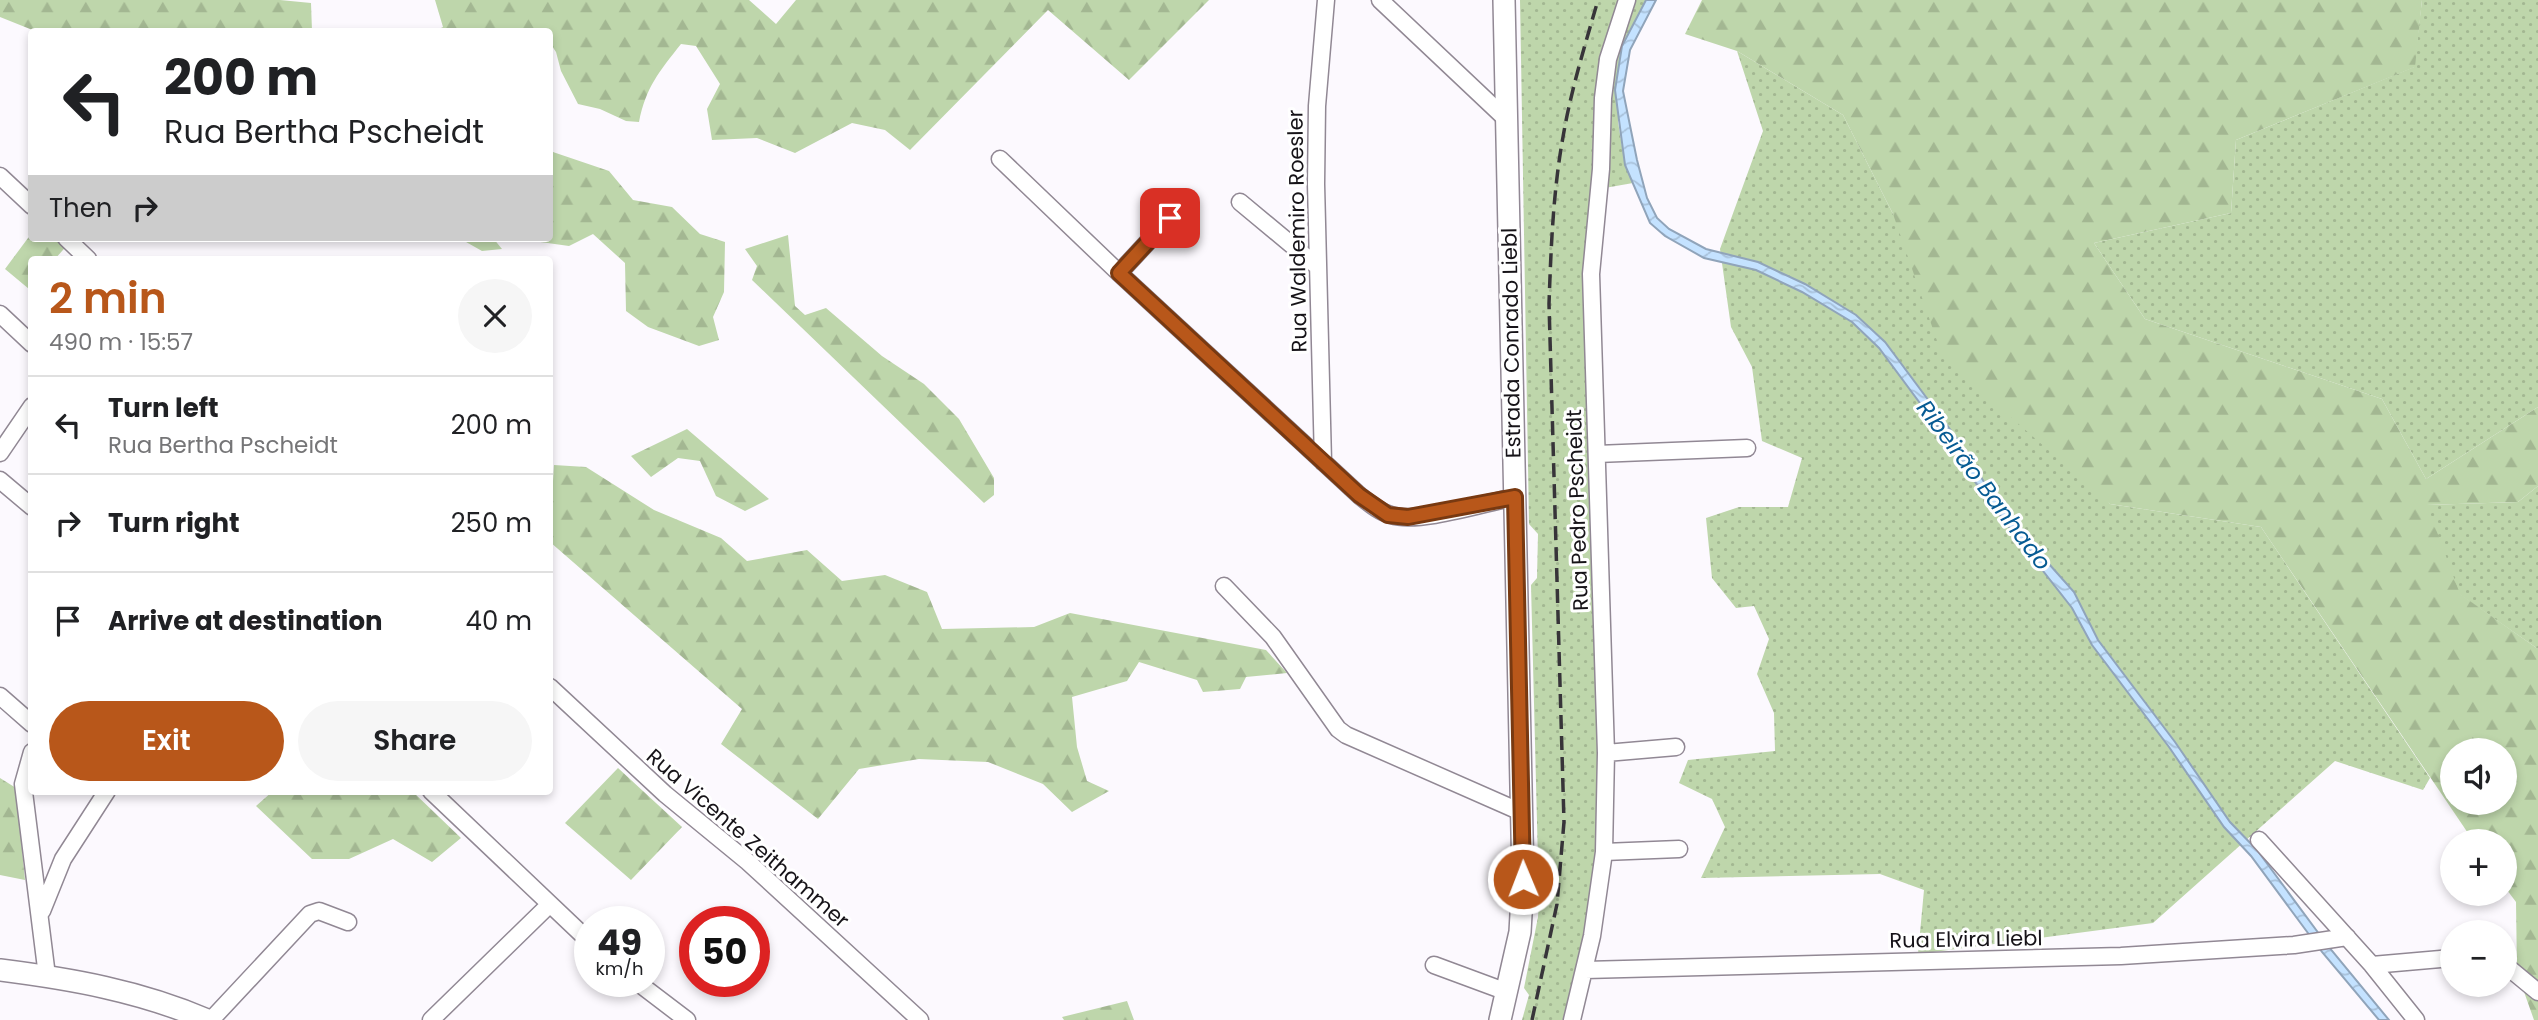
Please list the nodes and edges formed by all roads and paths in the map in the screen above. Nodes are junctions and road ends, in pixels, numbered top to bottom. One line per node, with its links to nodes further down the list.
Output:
1 (1326, 0): 13 (street, Rua Waldemiro Roesler)
2 (1380, 0): 5 (street)
3 (1504, 0): 5 (main road, Estrada Conrado Liebl)
4 (1627, 0): 20 (street, Rua Pedro Pscheidt)
5 (1505, 118): 23 (main road, Estrada Conrado Liebl)
6 (1000, 159): 14 (street)
7 (0, 176): 8 (street)
8 (28, 202)
9 (1240, 202): 13 (street)
10 (1170, 218): 14 (street)
11 (69, 242): 12 (street)
12 (85, 256)
13 (1317, 266): 21 (street, Rua Waldemiro Roesler)
14 (1119, 273): 21 (street)
15 (0, 314): 16 (street)
16 (28, 340)
17 (28, 412): 19 (street)
18 (1747, 448): 20 (street)
19 (0, 453)
20 (1597, 454): 30 (street, Rua Pedro Pscheidt)
21 (1323, 461): 23 (street)
22 (0, 480): 24 (street)
23 (1515, 497): 34 (main road, Estrada Conrado Liebl)
24 (28, 504)
25 (1224, 586): 34 (street)
26 (553, 690): 56 (street, Rua Vicente Zeithammer)
27 (0, 696): 28 (street)
28 (28, 720)
29 (1676, 747): 30 (street)
30 (1605, 753): 37 (street, Rua Pedro Pscheidt)
31 (28, 766): 39 (street)
32 (104, 795): 39 (street)
33 (435, 795): 38 (street)
34 (1521, 812): 50 (main road, Estrada Conrado Liebl)
35 (2259, 840): 42 (street)
36 (1679, 849): 37 (street)
37 (1604, 852): 47 (street, Rua Pedro Pscheidt)
38 (549, 905): 41 (street); 54 (street)
39 (41, 914): 49 (street)
40 (348, 922): 53 (street)
41 (574, 928)
42 (2347, 937): 45 (street); 47 (street, Rua Elvira Liebl)
43 (2440, 959): 45 (street)
44 (1434, 965): 50 (street)
45 (2372, 965): 59 (street)
46 (0, 970): 49 (main road)
47 (1585, 970): 58 (street, Rua Pedro Pscheidt)
48 (2517, 975): 51 (street)
49 (47, 976): 53 (main road)
50 (1507, 992): 57 (main road, Estrada Conrado Liebl)
51 (2538, 992)
52 (657, 997): 55 (street)
53 (209, 1020)
54 (431, 1020)
55 (687, 1020)
56 (920, 1020)
57 (1500, 1020)
58 (1572, 1020)
59 (2416, 1020)

